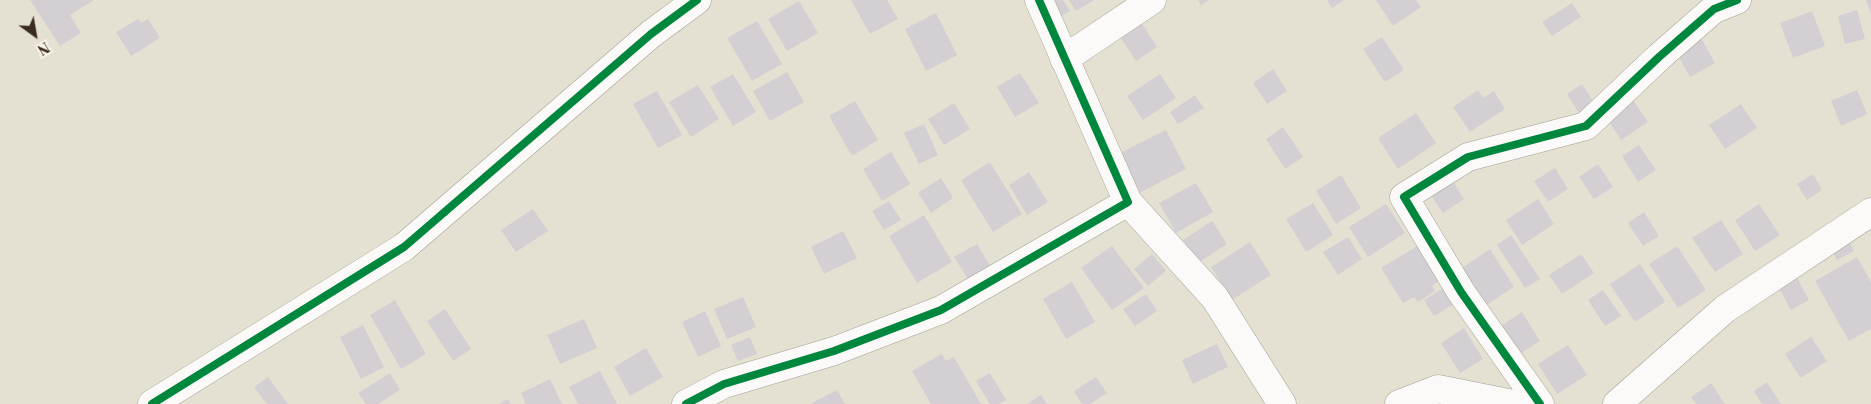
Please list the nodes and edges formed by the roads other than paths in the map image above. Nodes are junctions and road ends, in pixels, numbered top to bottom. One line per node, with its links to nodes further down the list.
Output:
1 (698, 0): 8 (street)
2 (1040, 0): 5 (street)
3 (1152, 0): 5 (street)
4 (1737, 0): 13 (street)
5 (1064, 59): 6 (street)
6 (1128, 202): 9 (street); 10 (street)
7 (1871, 212): 14 (street)
8 (152, 404)
9 (686, 404)
10 (1282, 404)
11 (1399, 404): 12 (street)
12 (1514, 404)
13 (1540, 404)
14 (1617, 404)

